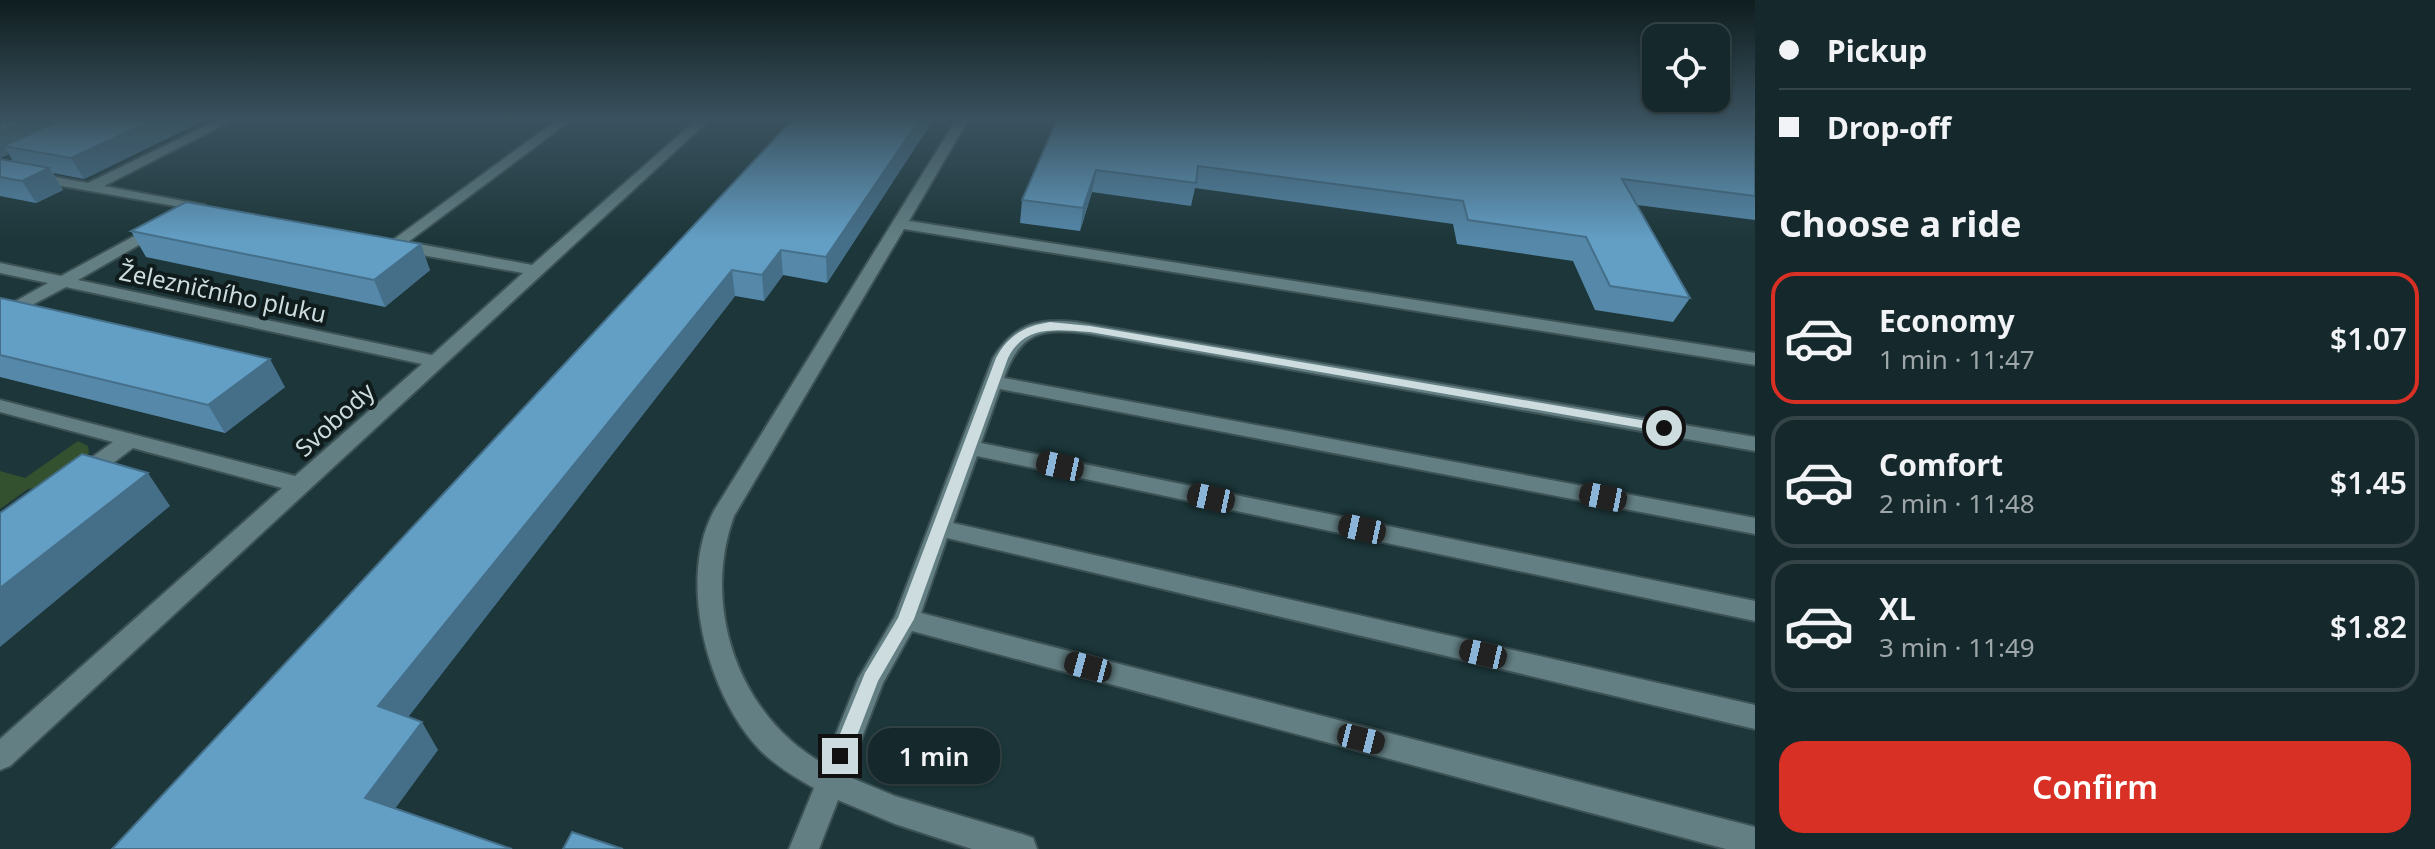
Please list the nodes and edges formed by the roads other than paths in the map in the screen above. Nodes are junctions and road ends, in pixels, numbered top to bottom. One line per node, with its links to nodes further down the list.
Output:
1 (147, 160): 6 (street)
2 (508, 160): 11 (street)
3 (659, 160): 11 (street, Svobody)
4 (938, 160): 9 (street)
5 (4, 166): 6 (street)
6 (89, 188): 7 (street)
7 (195, 208): 8 (street); 12 (street)
8 (226, 213)
9 (900, 224): 14 (street); 29 (street)
10 (0, 268): 12 (street, Železničního pluku)
11 (536, 271): 15 (street, Svobody)
12 (63, 282): 13 (street); 15 (street, Železničního pluku)
13 (0, 317)
14 (1755, 359)
15 (436, 361): 21 (street, Svobody)
16 (993, 382): 19 (street); 20 (street); 23 (street)
17 (0, 406): 18 (street)
18 (130, 440): 21 (street); 22 (street)
19 (1755, 444)
20 (969, 447): 24 (street); 25 (street)
21 (300, 485): 28 (street, Svobody)
22 (59, 492)
23 (1755, 526)
24 (939, 528): 26 (street); 27 (street)
25 (1755, 611)
26 (906, 619): 29 (street); 30 (street)
27 (1755, 717)
28 (0, 757)
29 (831, 782): 31 (street); 32 (street)
30 (1755, 842)
31 (804, 849)
32 (1022, 849)

